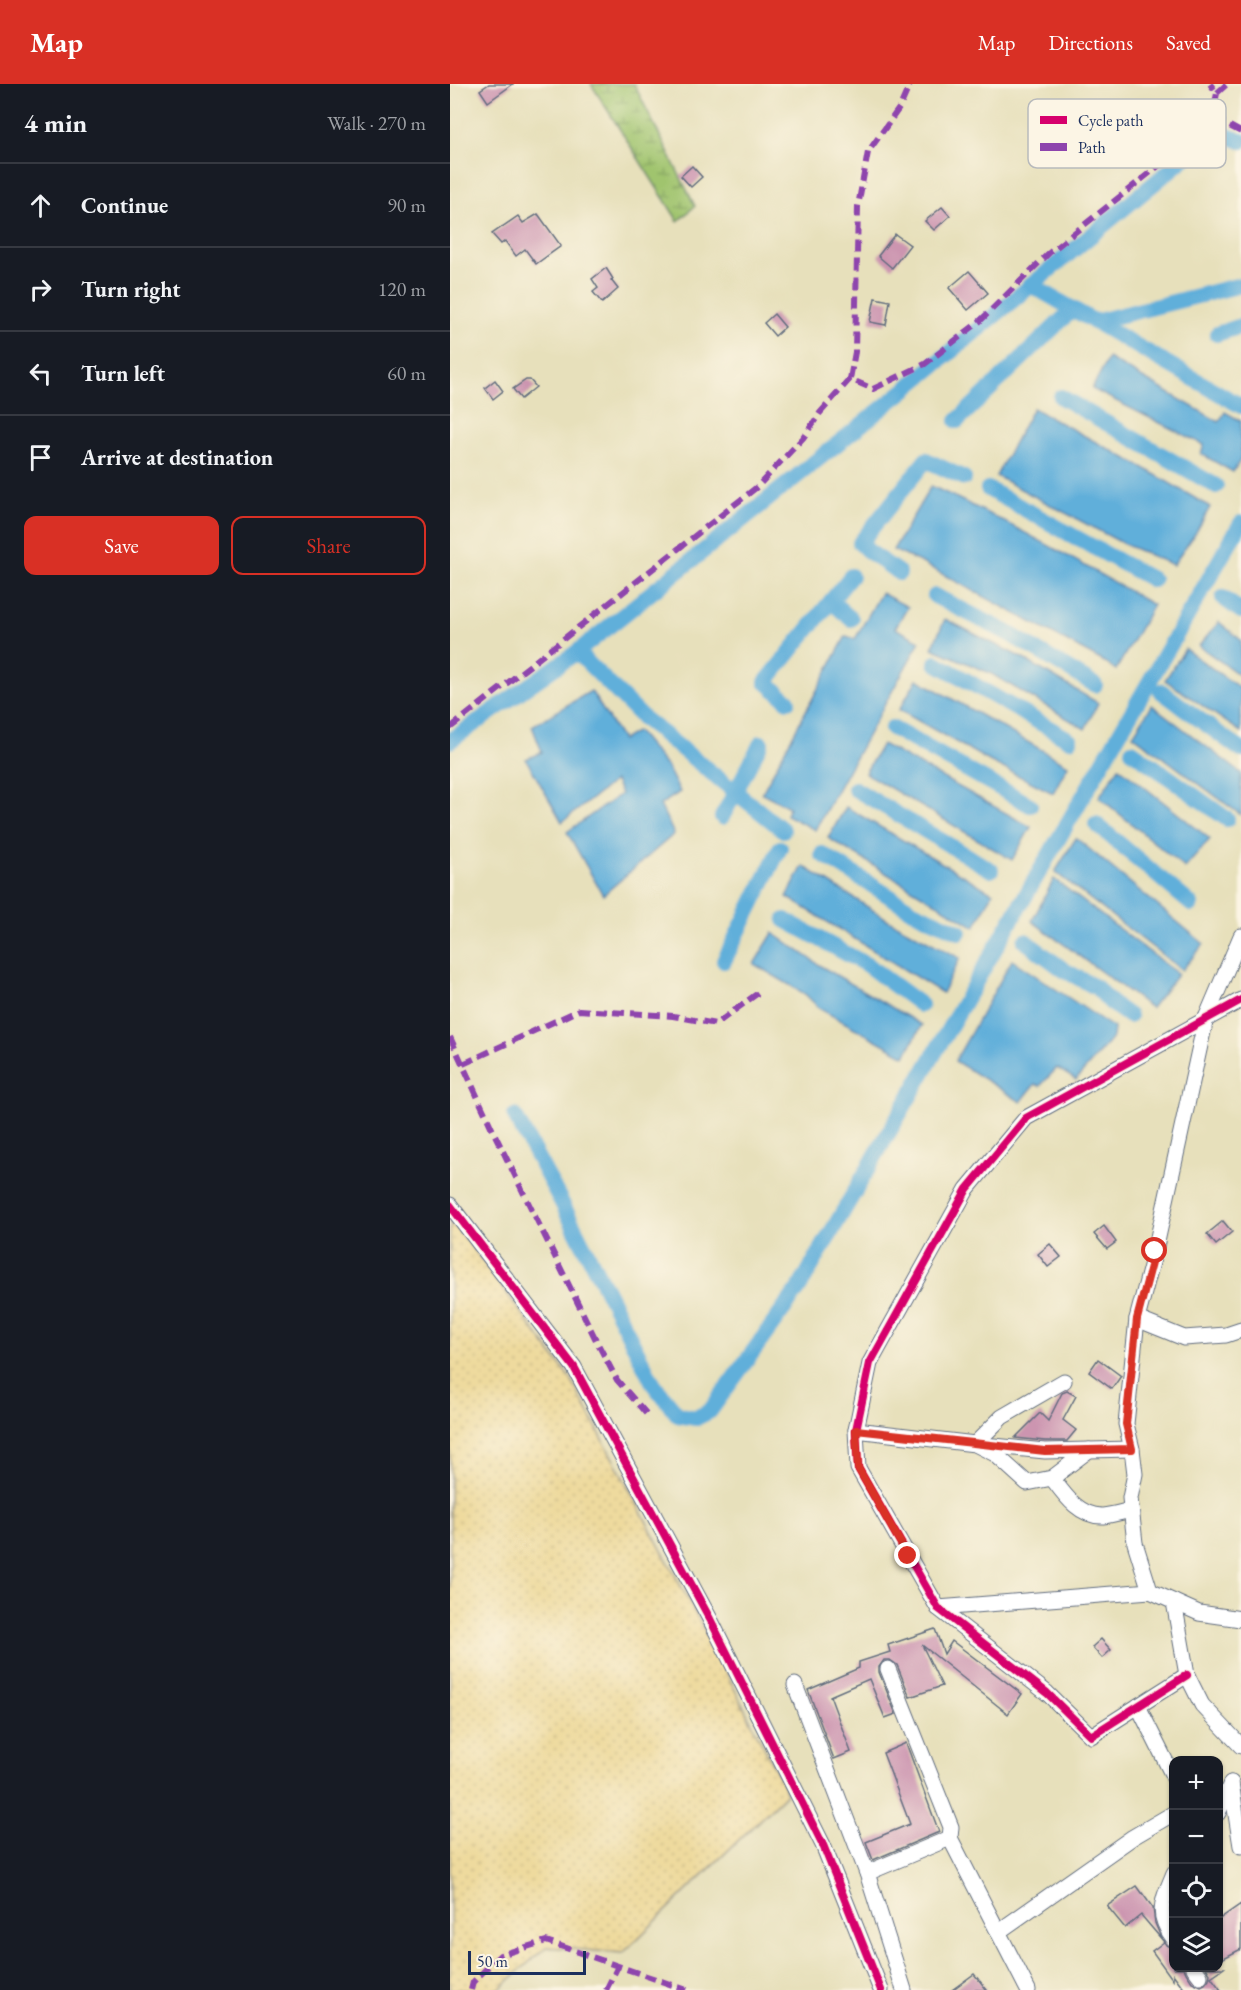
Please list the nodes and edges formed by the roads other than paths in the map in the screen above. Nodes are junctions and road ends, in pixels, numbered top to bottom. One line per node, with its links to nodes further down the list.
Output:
1 (1241, 936): 3 (street)
2 (1241, 1000): 3 (street)
3 (1206, 1018): 5 (street); 8 (street)
4 (450, 1205): 32 (street)
5 (1137, 1319): 6 (street); 10 (street)
6 (1241, 1330)
7 (1064, 1381): 9 (street)
8 (856, 1430): 9 (street); 16 (street)
9 (975, 1444): 11 (street); 12 (street)
10 (1132, 1449): 11 (street); 13 (street)
11 (1089, 1450): 12 (street)
12 (1052, 1478): 13 (street)
13 (1131, 1510): 14 (street)
14 (1150, 1591): 15 (street); 16 (street)
15 (1174, 1602): 17 (street); 19 (street)
16 (938, 1608): 21 (street)
17 (1241, 1619)
18 (888, 1669): 27 (street)
19 (1187, 1675): 21 (street); 22 (street)
20 (795, 1685): 29 (street)
21 (1138, 1706): 23 (street)
22 (1241, 1746)
23 (1169, 1770)
24 (1233, 1783): 25 (street); 28 (street)
25 (1220, 1810)
26 (1169, 1815): 33 (street)
27 (950, 1838): 29 (street); 33 (street)
28 (1241, 1846)
29 (867, 1873): 31 (street)
30 (1169, 1885): 34 (street)
31 (886, 1930): 32 (street); 36 (street)
32 (858, 1932): 35 (street)
33 (998, 1932): 37 (street)
34 (1169, 1933)
35 (881, 1990)
36 (904, 1990)
37 (1028, 1990)

